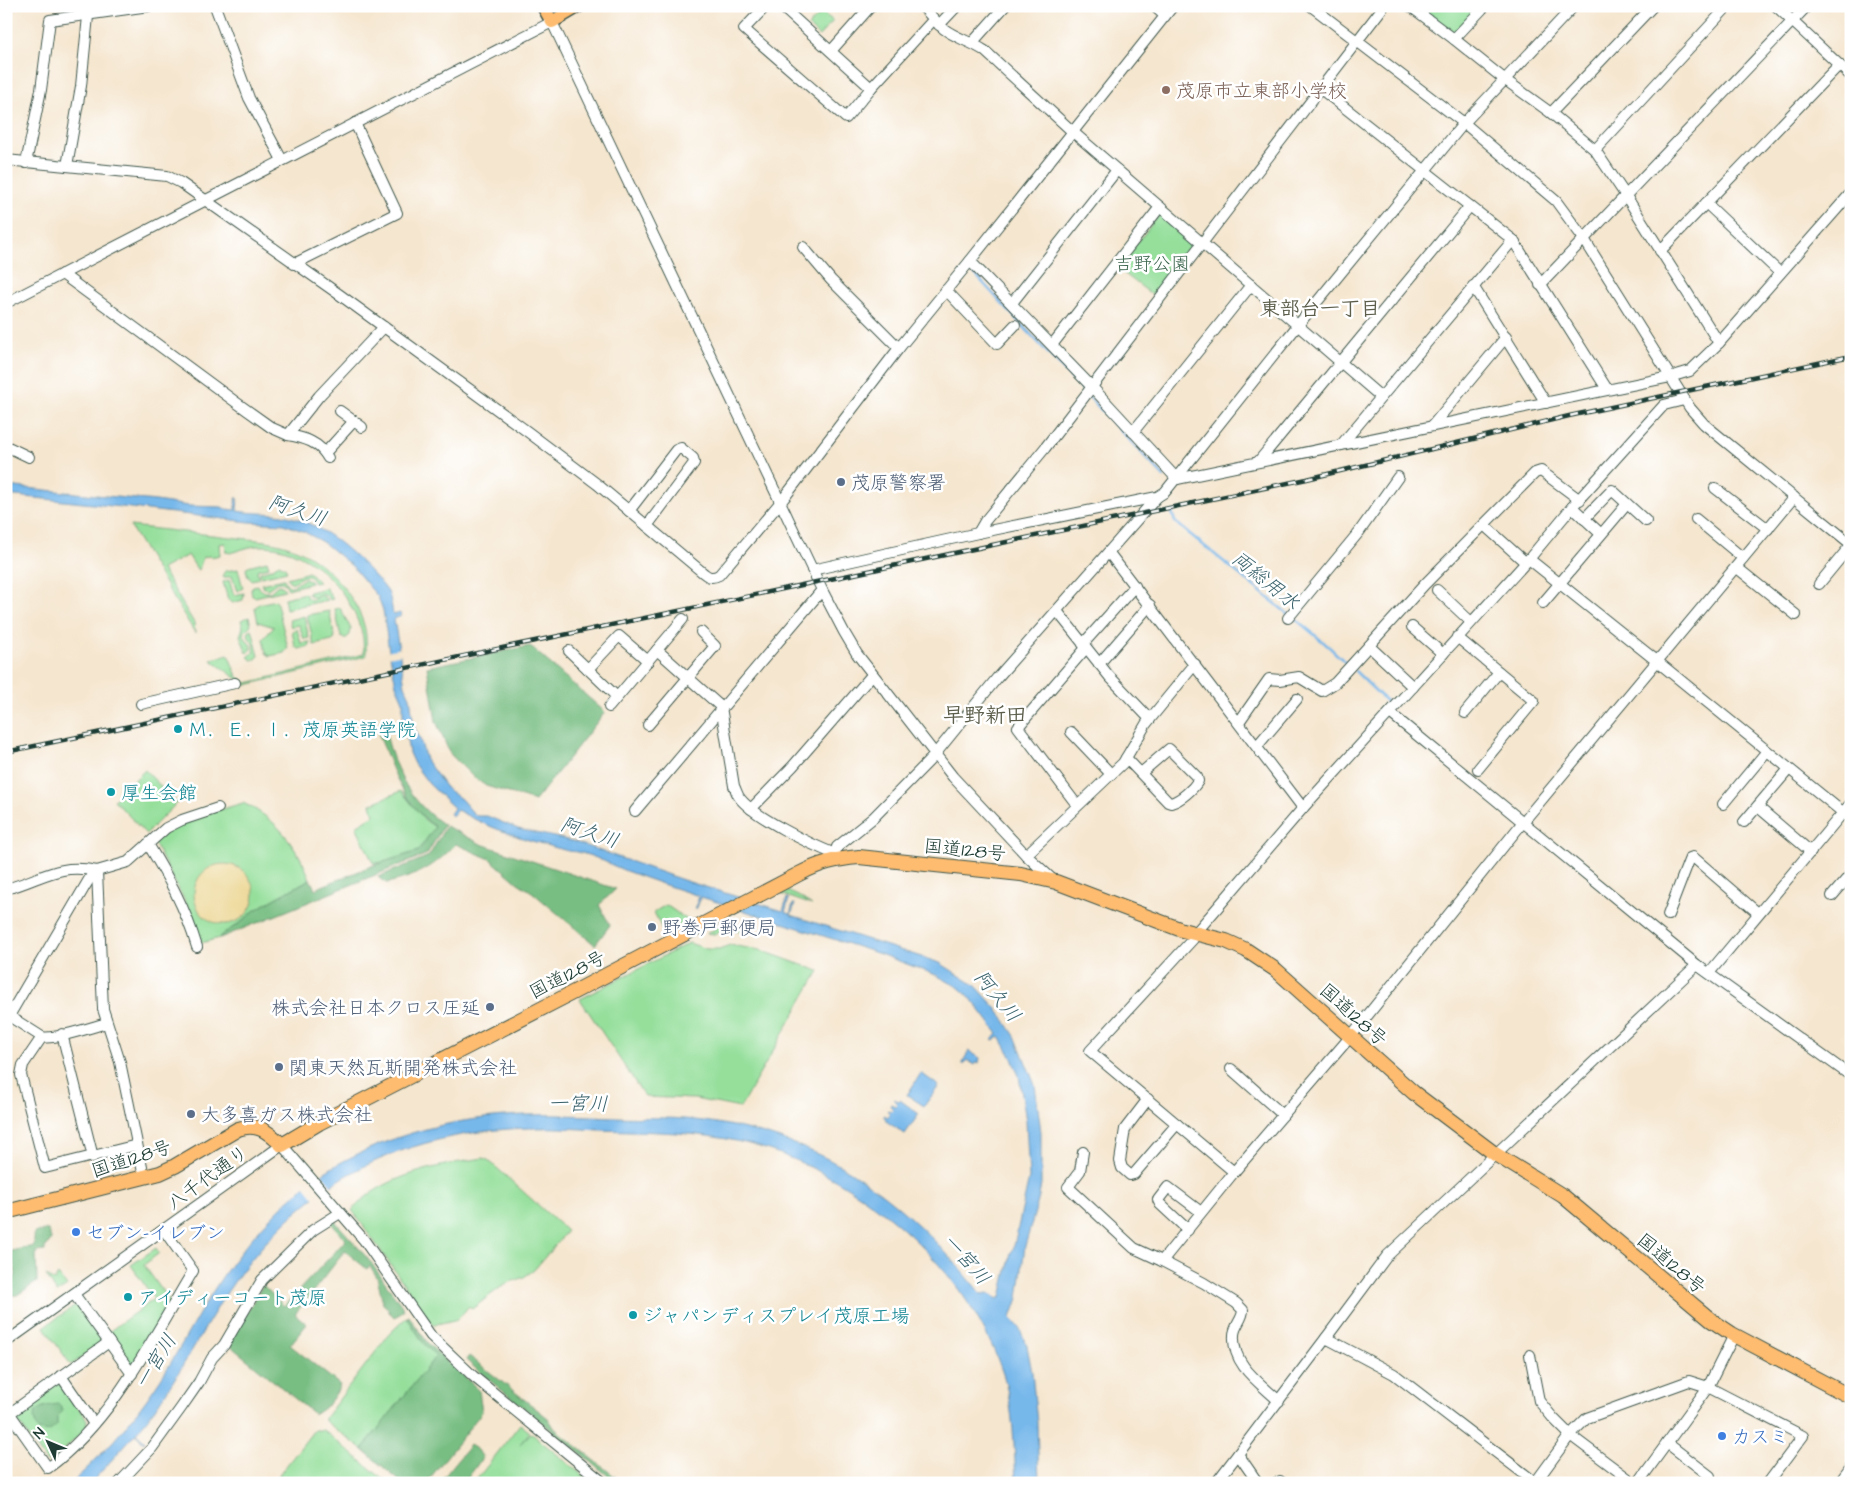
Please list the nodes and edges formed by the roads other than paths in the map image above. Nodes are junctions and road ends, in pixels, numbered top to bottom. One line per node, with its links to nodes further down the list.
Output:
1 (149, 6): 22 (street)
2 (215, 6): 42 (street)
3 (543, 6): 24 (main road)
4 (579, 6): 24 (main road)
5 (766, 6): 34 (street)
6 (782, 6): 30 (street)
7 (871, 6): 30 (street)
8 (922, 6): 25 (street)
9 (957, 6): 25 (street)
10 (1005, 6): 29 (street)
11 (1154, 6): 23 (street)
12 (1173, 6): 23 (street)
13 (1311, 6): 28 (street)
14 (1384, 6): 28 (street)
15 (1410, 6): 27 (street)
16 (1485, 6): 27 (street)
17 (1574, 6): 33 (street)
18 (1653, 6): 36 (street)
19 (1728, 6): 40 (street)
20 (1776, 6): 26 (street)
21 (1807, 6): 26 (street)
22 (88, 16): 43 (street); 44 (street)
23 (1165, 16): 39 (street)
24 (552, 22): 37 (street); 95 (street)
25 (937, 22): 29 (street); 34 (street)
26 (1793, 22): 31 (street); 48 (street)
27 (1454, 39): 33 (street)
28 (1357, 42): 35 (street); 38 (street)
29 (972, 43): 39 (street)
30 (831, 51): 34 (street)
31 (1839, 65): 32 (street); 50 (street)
32 (1851, 76)
33 (1504, 79): 36 (street); 38 (street)
34 (871, 88)
35 (1321, 89): 46 (street); 55 (street)
36 (1551, 113): 40 (street)
37 (354, 123): 42 (street); 59 (street)
38 (1464, 123): 46 (street); 53 (street)
39 (1073, 132): 45 (street); 58 (street)
40 (1595, 150): 48 (street)
41 (6, 160): 43 (street)
42 (282, 160): 49 (street)
43 (26, 163): 44 (street)
44 (67, 166): 49 (street)
45 (1117, 170): 52 (street); 67 (street)
46 (1424, 171): 51 (street); 69 (street)
47 (1851, 193): 60 (street)
48 (1626, 196): 53 (street); 57 (street)
49 (206, 200): 59 (street); 61 (street)
50 (1706, 203): 57 (street); 60 (street)
51 (1470, 206): 54 (street); 75 (street)
52 (1160, 207): 55 (street); 73 (street)
53 (1584, 239): 63 (street); 76 (street)
54 (1513, 240): 63 (street); 64 (street)
55 (1202, 243): 62 (street); 77 (street)
56 (803, 247): 74 (street)
57 (1660, 251): 72 (street)
58 (970, 261): 65 (street); 67 (street)
59 (294, 264): 70 (street)
60 (1780, 273): 72 (street)
61 (62, 274): 66 (street); 85 (street)
62 (1251, 285): 69 (street); 84 (street)
63 (1540, 285): 78 (street)
64 (1474, 286): 71 (street); 79 (street)
65 (946, 290): 68 (street); 74 (street)
66 (6, 303)
67 (1012, 304): 73 (street)
68 (1015, 325)
69 (1298, 325): 75 (street); 91 (street)
70 (384, 327): 85 (street); 98 (street)
71 (1506, 337): 81 (street); 83 (street)
72 (1719, 343): 76 (street)
73 (1052, 345): 77 (street)
74 (899, 348): 95 (street)
75 (1341, 362): 79 (street); 89 (street)
76 (1670, 377): 78 (street); 80 (street)
77 (1092, 387): 84 (street); 105 (street)
78 (1607, 389): 81 (street)
79 (1381, 397): 86 (street)
80 (1684, 400): 94 (street); 96 (street)
81 (1546, 403): 83 (street)
82 (340, 411): 85 (street)
83 (1432, 426): 86 (street)
84 (1133, 432): 91 (street)
85 (288, 435)
86 (1341, 445): 89 (street)
87 (6, 446): 88 (street)
88 (29, 457)
89 (1258, 462): 91 (street)
90 (1398, 477): 122 (street)
91 (1177, 479): 93 (street)
92 (1715, 488): 104 (street)
93 (1157, 497): 105 (street); 108 (street)
94 (1794, 498): 104 (street); 107 (street)
95 (781, 502): 102 (street); 112 (street)
96 (1576, 504): 99 (street); 103 (street); 110 (street)
97 (1627, 504): 99 (street); 101 (street); 106 (street)
98 (629, 511): 102 (street); 102 (street)
99 (1584, 518): 106 (street)
100 (1696, 519): 109 (street)
101 (1646, 520)
102 (647, 526)
103 (1484, 526): 110 (street); 129 (street)
104 (1768, 529): 109 (street)
105 (978, 533): 112 (street)
106 (1601, 534): 113 (street)
107 (1851, 545): 114 (street)
108 (1109, 553): 115 (street); 120 (street)
109 (1743, 558): 111 (street)
110 (1527, 561): 113 (street); 124 (street)
111 (1736, 567): 121 (street); 134 (street)
112 (812, 570): 116 (street)
113 (1560, 583): 118 (street); 134 (street)
114 (1819, 584)
115 (1135, 586): 119 (street); 128 (street)
116 (822, 590): 139 (street); 147 (street)
117 (1437, 590): 124 (street)
118 (1543, 603)
119 (1150, 605): 135 (street); 136 (street)
120 (1057, 611): 128 (street); 156 (street)
121 (1796, 615)
122 (1289, 616)
123 (683, 619): 130 (street)
124 (1471, 622): 127 (street)
125 (1412, 627): 132 (street)
126 (701, 632): 140 (street)
127 (1457, 638): 132 (street); 138 (street)
128 (1085, 646): 135 (street); 163 (street)
129 (1369, 646): 142 (street); 151 (street)
130 (657, 650): 133 (street); 140 (street)
131 (569, 651): 137 (street)
132 (1443, 654): 142 (street)
133 (648, 661): 137 (street); 143 (street)
134 (1658, 662): 155 (street); 171 (street)
135 (1099, 664): 150 (street)
136 (1195, 664): 150 (street); 151 (street)
137 (588, 669): 143 (street)
138 (1499, 672): 149 (street); 158 (street)
139 (872, 674): 156 (street); 168 (street)
140 (689, 678): 147 (street); 152 (street)
141 (236, 683): 145 (street)
142 (1413, 687): 148 (street)
143 (617, 697): 146 (street)
144 (1298, 700): 154 (street)
145 (141, 704)
146 (609, 707)
147 (721, 708): 168 (street); 169 (street)
148 (1390, 713): 167 (street); 171 (street)
149 (1465, 713)
150 (1150, 719): 157 (street)
151 (1239, 722): 154 (street)
152 (648, 725)
153 (1071, 732): 161 (street)
154 (1257, 746): 167 (street)
155 (1767, 751): 159 (street); 164 (street)
156 (935, 754): 175 (street); 176 (street)
157 (1126, 758): 160 (street); 161 (street)
158 (1478, 769)
159 (1789, 769): 165 (street); 170 (street)
160 (1141, 773): 160 (street)
161 (1111, 774): 163 (street)
162 (1851, 803): 170 (street)
163 (1077, 804): 175 (street)
164 (1723, 804)
165 (1758, 807): 172 (street); 174 (street)
166 (218, 808): 173 (street)
167 (1303, 808): 184 (street)
168 (751, 809): 176 (street)
169 (634, 810)
170 (1847, 816): 174 (street)
171 (1523, 822): 186 (street); 191 (street)
172 (1744, 822)
173 (148, 844): 177 (street); 185 (street)
174 (1811, 852): 182 (street)
175 (1026, 855): 179 (street)
176 (834, 857): 179 (highway, 国道128号); 199 (highway, 国道128号)
177 (97, 871): 180 (street); 188 (street); 189 (street)
178 (1851, 874): 181 (street)
179 (1056, 882): 184 (highway, 国道128号)
180 (6, 888)
181 (1832, 896)
182 (1758, 913): 183 (street); 187 (street)
183 (1668, 916)
184 (1197, 934): 191 (highway, 国道128号); 195 (street)
185 (197, 947)
186 (1697, 965): 187 (street); 201 (street)
187 (1708, 973): 194 (street)
188 (8, 1016): 192 (street)
189 (106, 1023): 190 (street); 198 (street)
190 (62, 1034): 192 (street); 202 (street)
191 (1351, 1036): 196 (street); 201 (highway, 国道128号)
192 (42, 1037): 202 (street)
193 (1231, 1069): 196 (street)
194 (1851, 1076)
195 (1148, 1099): 197 (street); 197 (street)
196 (1283, 1115): 203 (street)
197 (1177, 1124): 203 (street)
198 (137, 1145): 202 (street); 204 (street)
199 (282, 1145): 204 (highway, 国道128号); 205 (street); 208 (street, 八千代通り)
200 (1083, 1152): 210 (street)
201 (1495, 1154): 212 (highway, 国道128号); 213 (street)
202 (93, 1157)
203 (1234, 1172): 207 (street)
204 (144, 1178): 206 (highway, 国道128号)
205 (339, 1211): 228 (street); 229 (street)
206 (6, 1212)
207 (1201, 1212): 209 (street); 209 (street)
208 (164, 1230): 211 (street, 八千代通り); 217 (street)
209 (1188, 1230): 210 (street)
210 (1162, 1261): 221 (street)
211 (74, 1294): 214 (street, 八千代通り); 215 (street)
212 (1732, 1334): 219 (street); 220 (highway, 国道128号)
213 (1326, 1338): 221 (street); 234 (street)
214 (6, 1342)
215 (109, 1342): 217 (street); 218 (street)
216 (1530, 1355): 224 (street)
217 (132, 1374): 223 (street)
218 (61, 1376): 222 (street); 223 (street)
219 (1708, 1387): 224 (street); 225 (street); 238 (street)
220 (1851, 1397)
221 (1279, 1401): 226 (street)
222 (8, 1415): 223 (street)
223 (94, 1424)
224 (1570, 1435): 234 (street); 235 (street)
225 (1668, 1442): 236 (street); 237 (street)
226 (1238, 1454): 230 (street); 231 (street)
227 (1851, 1467): 239 (street)
228 (119, 1483)
229 (604, 1483)
230 (1216, 1483)
231 (1258, 1483)
232 (1276, 1483): 233 (street)
233 (1282, 1483)
234 (1535, 1483)
235 (1634, 1483)
236 (1638, 1483)
237 (1704, 1483)
238 (1768, 1483)
239 (1839, 1483)

